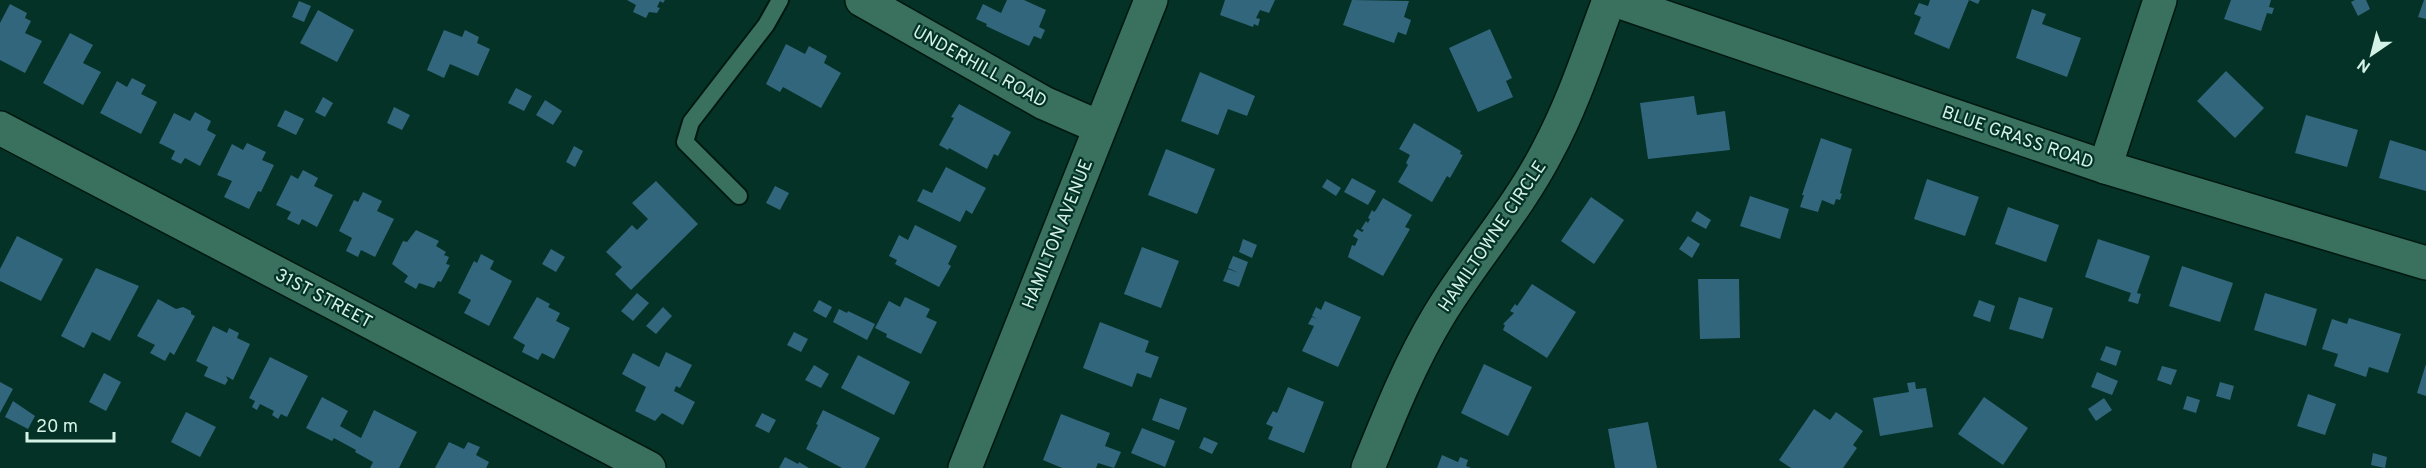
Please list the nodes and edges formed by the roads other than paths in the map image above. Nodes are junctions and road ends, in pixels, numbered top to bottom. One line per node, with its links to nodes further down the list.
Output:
1 (780, 0): 10 (lane)
2 (862, 0): 7 (street, UNDERHILL ROAD)
3 (1151, 0): 7 (street, HAMILTON AVENUE)
4 (1609, 0): 14 (street, HAMILTOWNE CIRCLE)
5 (1614, 0): 9 (street, BLUE GRASS ROAD)
6 (2160, 0): 9 (street)
7 (1099, 127): 13 (street, HAMILTON AVENUE)
8 (0, 128): 12 (street, 31ST STREET)
9 (2105, 166): 11 (street, BLUE GRASS ROAD)
10 (739, 195)
11 (2426, 263)
12 (649, 468)
13 (965, 468)
14 (1368, 468)

